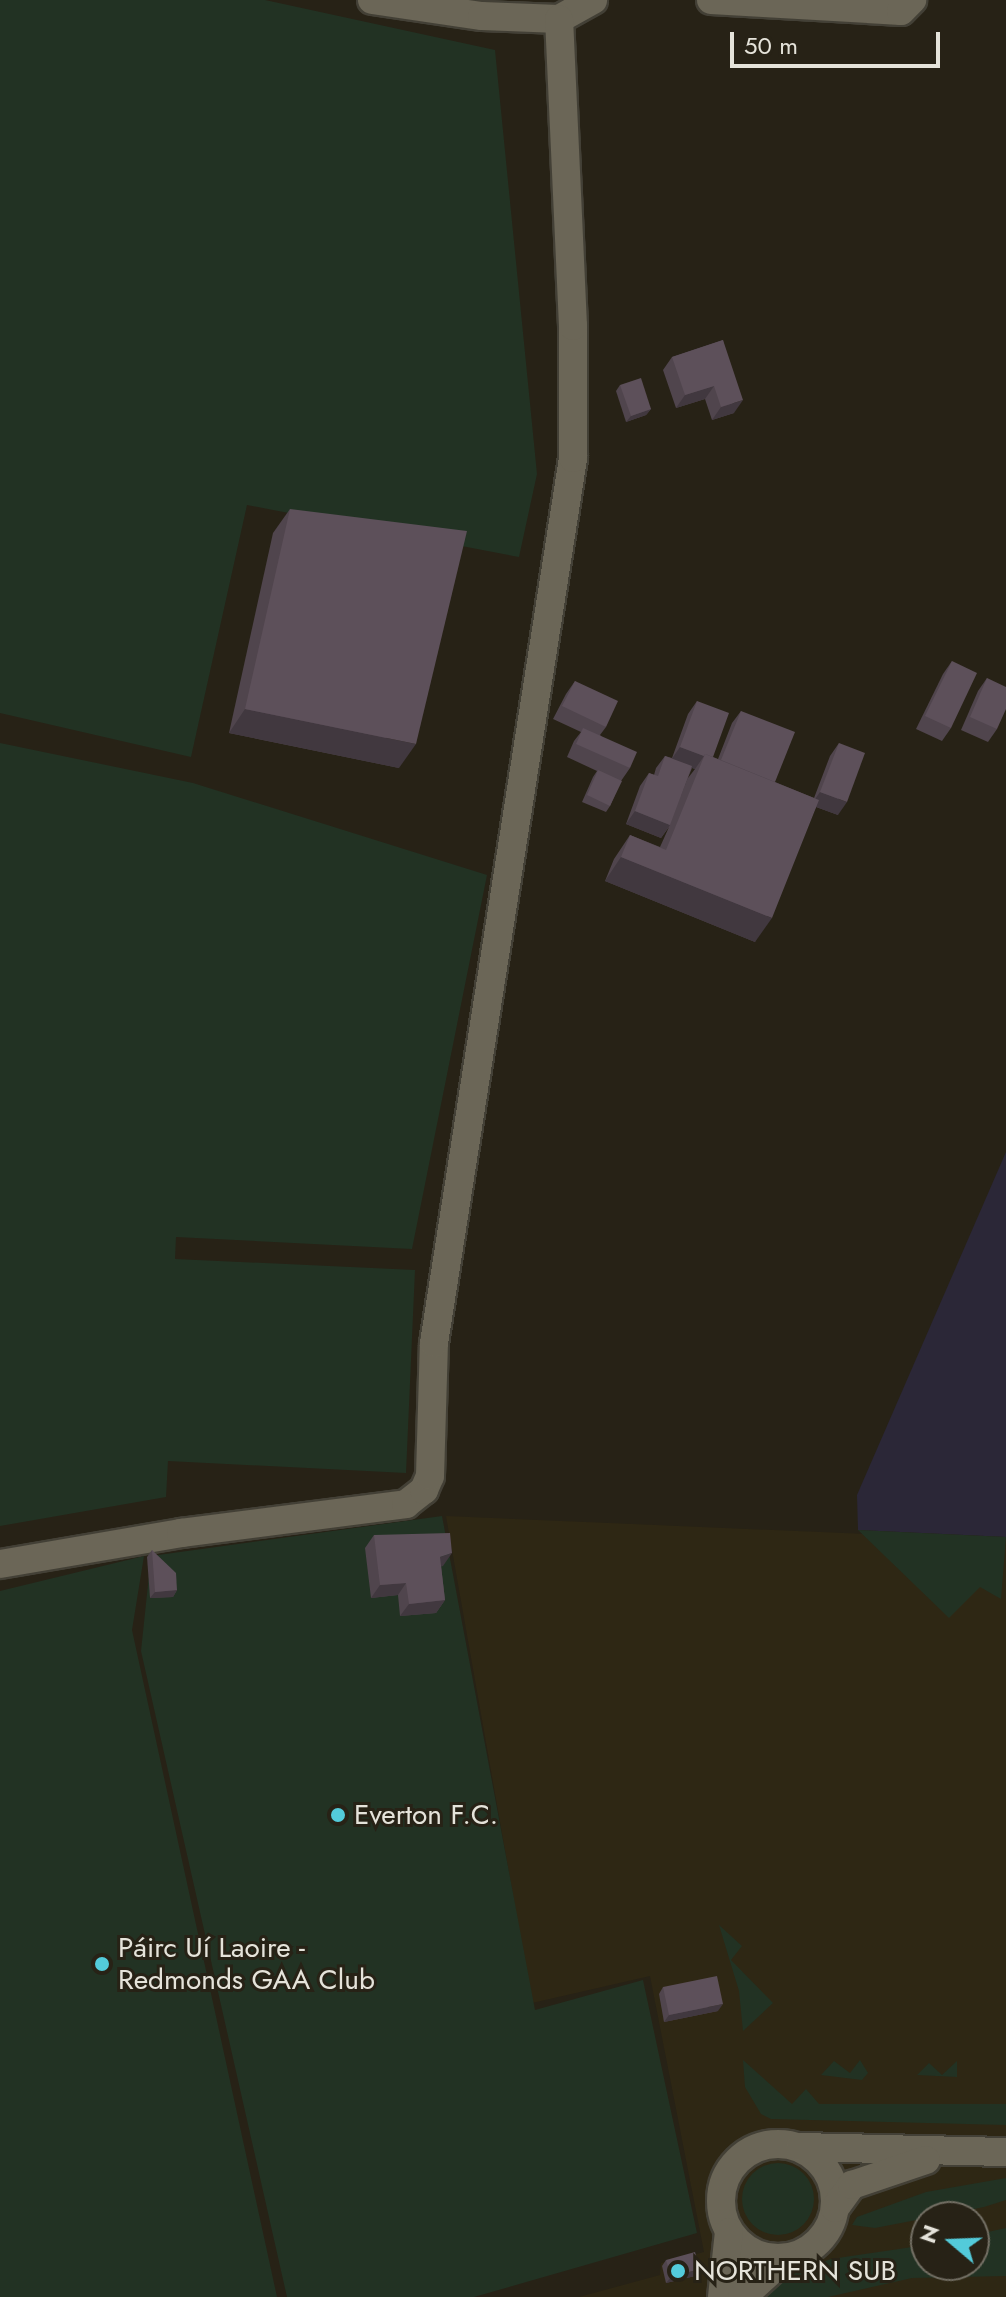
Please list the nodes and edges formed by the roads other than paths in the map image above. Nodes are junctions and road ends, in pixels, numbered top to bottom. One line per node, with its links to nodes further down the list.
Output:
1 (372, 0): 5 (street)
2 (593, 0): 5 (street)
3 (711, 0): 4 (street)
4 (912, 0)
5 (559, 19): 6 (street)
6 (0, 1564)
7 (800, 2147): 8 (street); 10 (street); 11 (street)
8 (958, 2152): 9 (street); 10 (street)
9 (1006, 2152)
10 (835, 2208): 12 (street)
11 (729, 2232): 12 (street); 13 (street)
12 (784, 2259): 14 (street)
13 (722, 2297)
14 (742, 2297)

